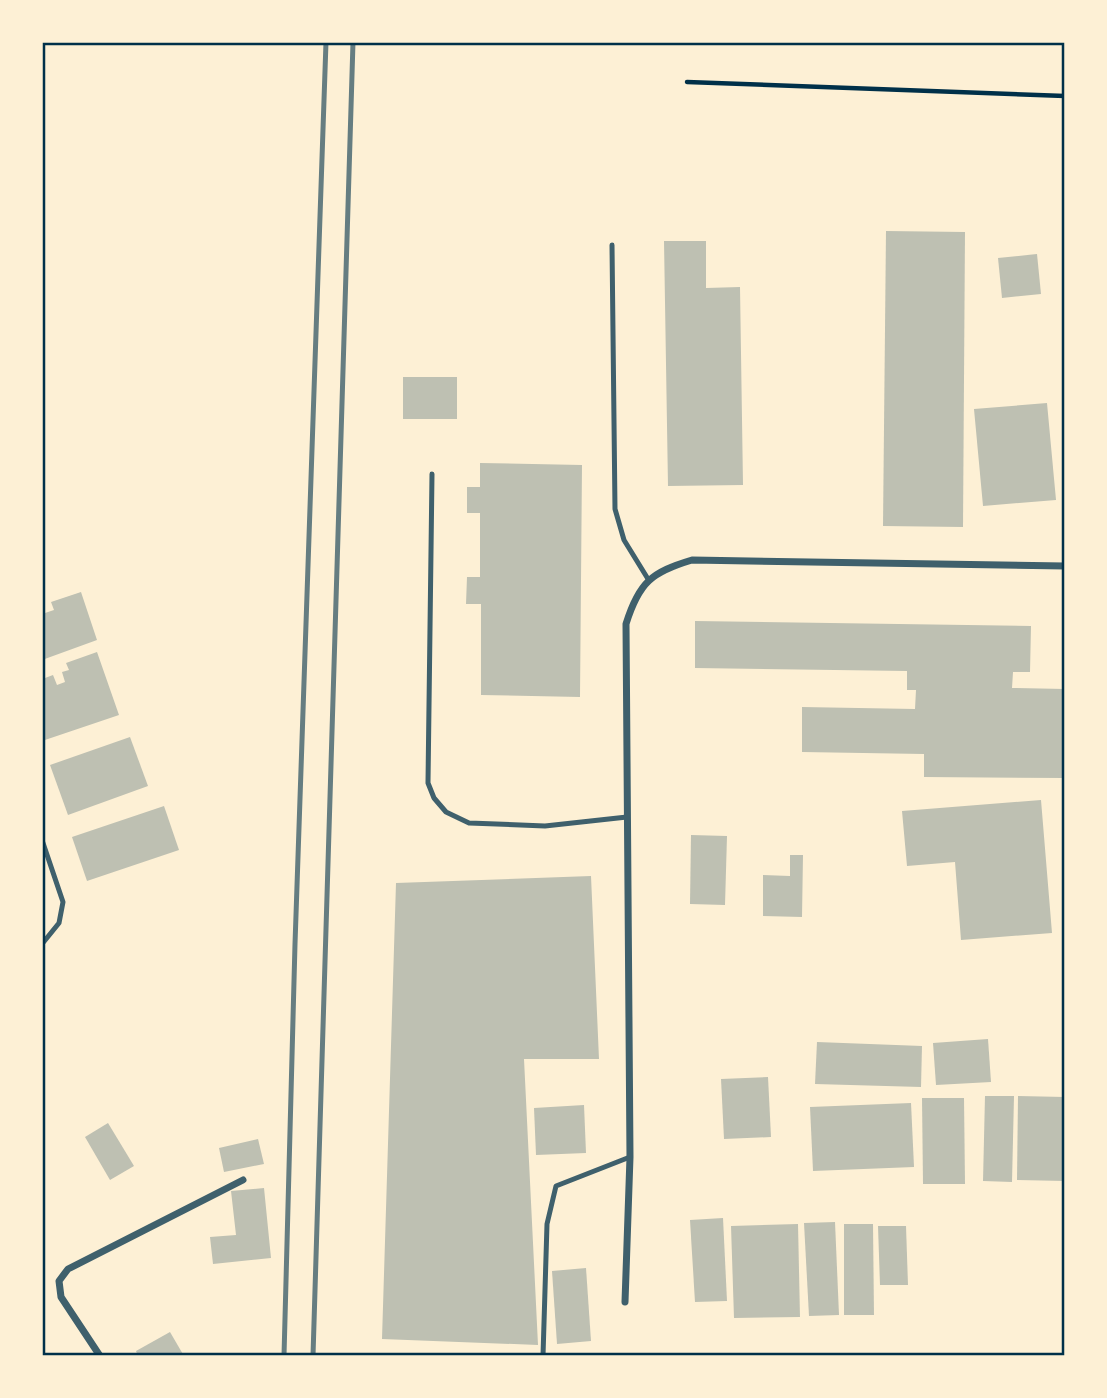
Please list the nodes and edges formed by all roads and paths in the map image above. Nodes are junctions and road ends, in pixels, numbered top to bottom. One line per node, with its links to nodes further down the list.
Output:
1 (687, 82): 2 (path)
2 (1065, 96)
3 (612, 245): 6 (lane)
4 (432, 474): 7 (lane)
5 (1065, 566): 6 (street)
6 (648, 579): 7 (street)
7 (627, 817): 10 (street)
8 (42, 840): 9 (lane)
9 (42, 944)
10 (631, 1157): 12 (street); 14 (lane)
11 (243, 1180): 13 (street)
12 (625, 1302)
13 (100, 1356)
14 (543, 1356)

